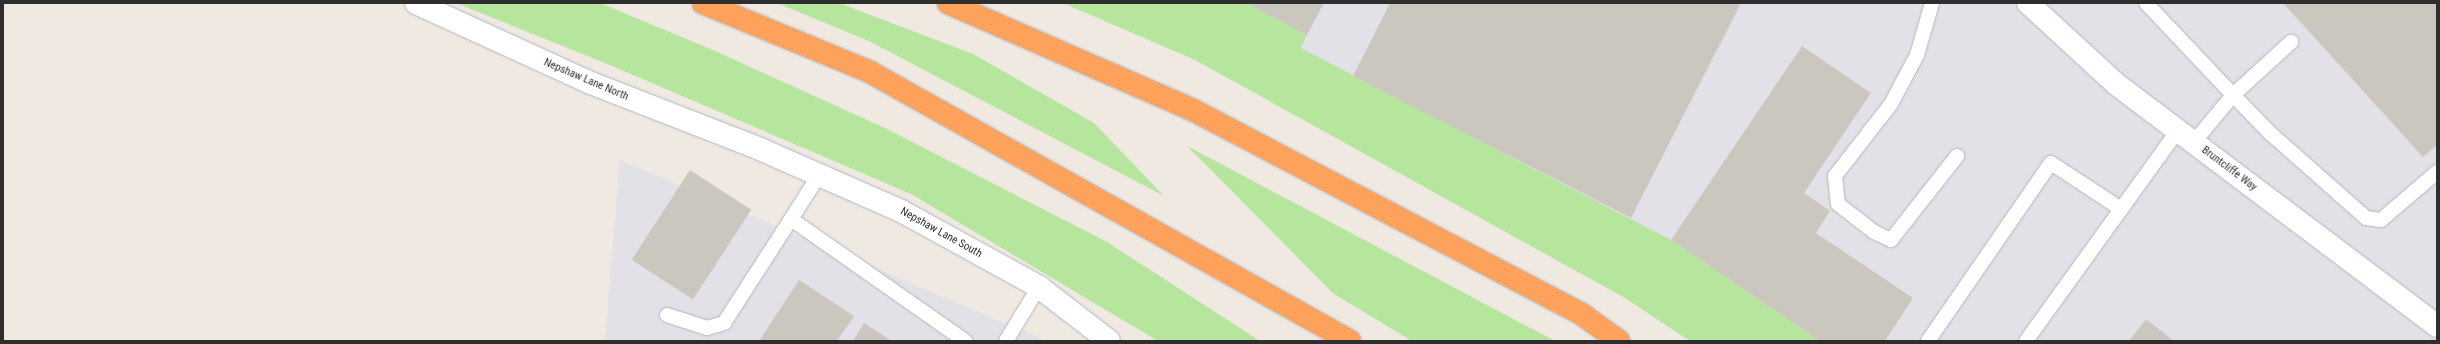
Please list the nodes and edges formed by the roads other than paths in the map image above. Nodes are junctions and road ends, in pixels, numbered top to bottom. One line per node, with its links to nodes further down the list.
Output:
1 (416, 3): 10 (street, Nepshaw Lane North)
2 (703, 3): 22 (highway)
3 (948, 3): 23 (highway)
4 (1932, 3): 11 (lane)
5 (2028, 3): 9 (street, Bruntcliffe Way)
6 (2146, 3): 8 (lane)
7 (2291, 42): 8 (lane)
8 (2233, 95): 9 (lane); 12 (lane)
9 (2186, 136): 14 (lane); 18 (street, Bruntcliffe Way)
10 (760, 149): 13 (street, Nepshaw Lane South)
11 (1957, 156)
12 (2437, 172)
13 (819, 174): 15 (lane); 16 (street, Nepshaw Lane South)
14 (2121, 209): 24 (lane); 25 (lane)
15 (791, 219): 17 (lane); 19 (lane)
16 (1039, 287): 20 (lane); 21 (street, Nepshaw Lane South)
17 (667, 315)
18 (2437, 326)
19 (965, 341)
20 (1006, 341)
21 (1109, 341)
22 (1350, 341)
23 (1620, 341)
24 (1928, 341)
25 (2026, 341)

